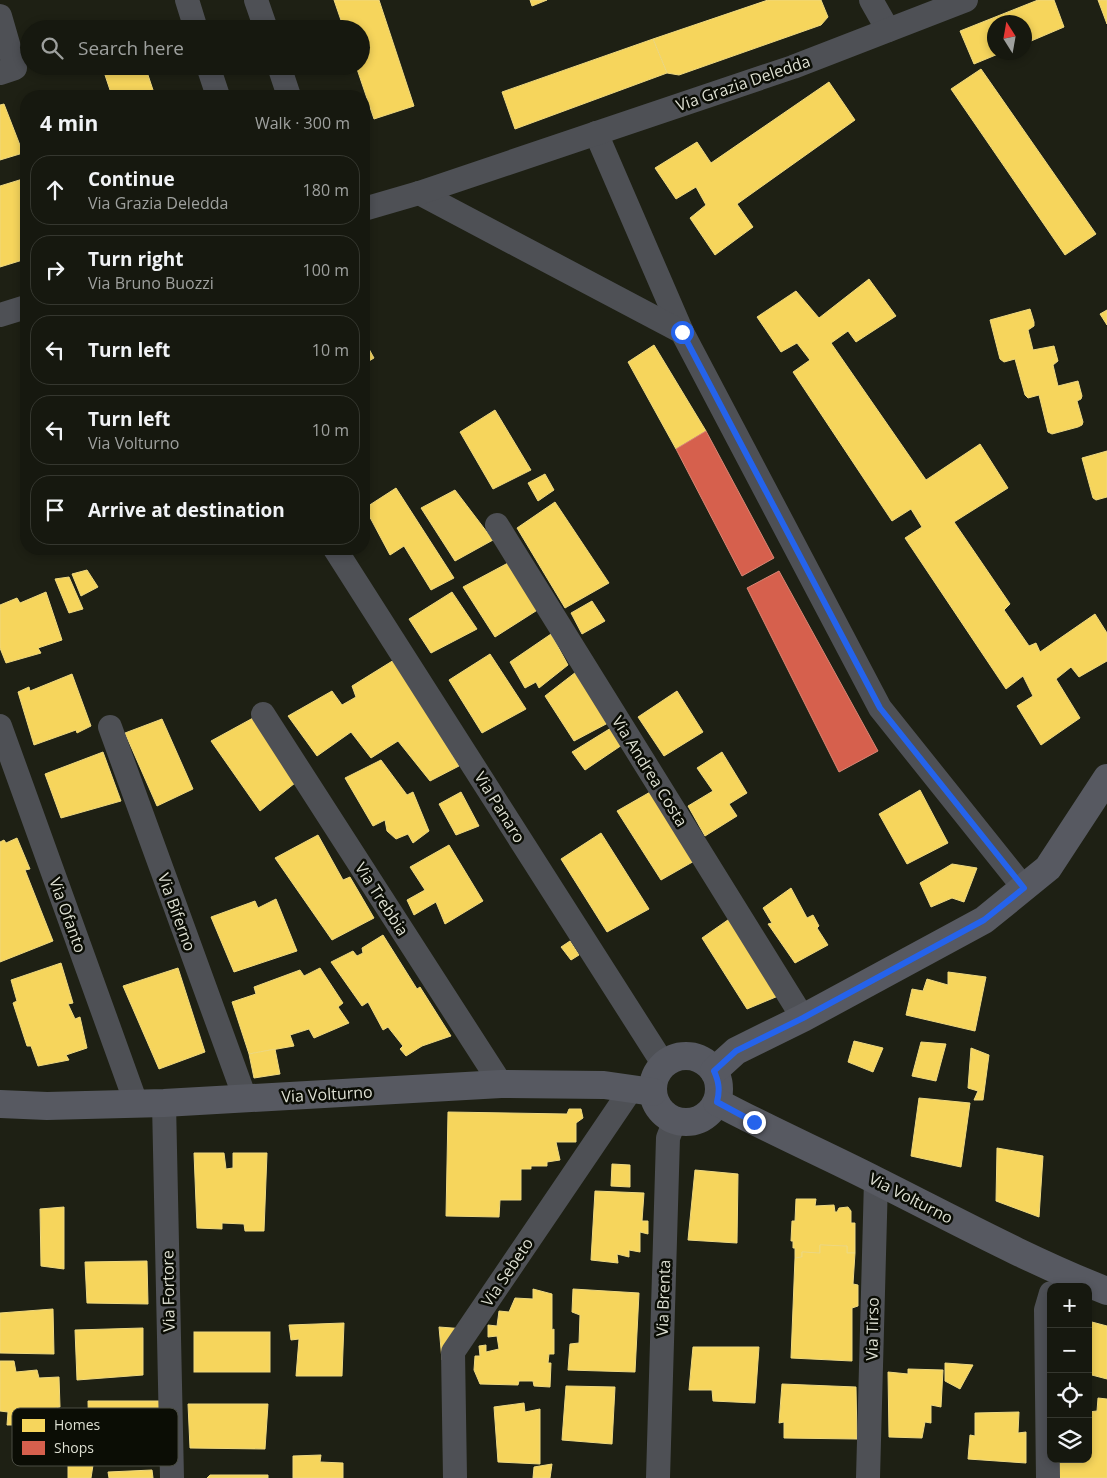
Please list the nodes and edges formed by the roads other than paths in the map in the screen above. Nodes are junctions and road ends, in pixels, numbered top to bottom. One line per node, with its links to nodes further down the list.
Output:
1 (187, 0): 6 (street)
2 (256, 0): 7 (street)
3 (871, 0): 8 (street)
4 (966, 0): 8 (street, Via Grazia Deledda)
5 (0, 16): 9 (street)
6 (193, 20)
7 (263, 20)
8 (888, 30): 14 (street, Via Grazia Deledda)
9 (0, 73)
10 (211, 75): 12 (street)
11 (282, 75): 13 (street)
12 (216, 90)
13 (287, 90)
14 (596, 133): 15 (street, Via Grazia Deledda); 19 (street)
15 (419, 193): 16 (street, Via Grazia Deledda); 19 (street)
16 (370, 207)
17 (20, 309): 18 (street)
18 (0, 315)
19 (682, 332): 26 (street)
20 (497, 524): 27 (street, Via Andrea Costa)
21 (339, 555): 28 (street, Via Panaro)
22 (263, 714): 30 (street, Via Trebbia)
23 (0, 726): 34 (street, Via Ofanto)
24 (110, 727): 32 (street, Via Biferno)
25 (1107, 778): 26 (street)
26 (1024, 888): 27 (street)
27 (803, 1018): 29 (street)
28 (664, 1065): 29 (street); 31 (street)
29 (714, 1071): 33 (street)
30 (501, 1084): 31 (street, Via Volturno); 32 (street, Via Volturno)
31 (643, 1090): 37 (street); 44 (street, Via Sebeto)
32 (245, 1098): 36 (street, Via Volturno)
33 (717, 1102): 37 (street); 38 (street, Via Volturno)
34 (136, 1103): 35 (street, Via Volturno); 36 (street, Via Volturno)
35 (0, 1104)
36 (164, 1104): 43 (street, Via Fortore)
37 (675, 1120): 45 (street, Via Brenta)
38 (876, 1180): 39 (street, Via Volturno); 46 (street, Via Tirso)
39 (1051, 1283)
40 (1092, 1290): 41 (street, Via Volturno)
41 (1107, 1292)
42 (1047, 1306): 47 (street)
43 (171, 1408)
44 (455, 1478)
45 (658, 1478)
46 (868, 1478)
47 (1048, 1478)

